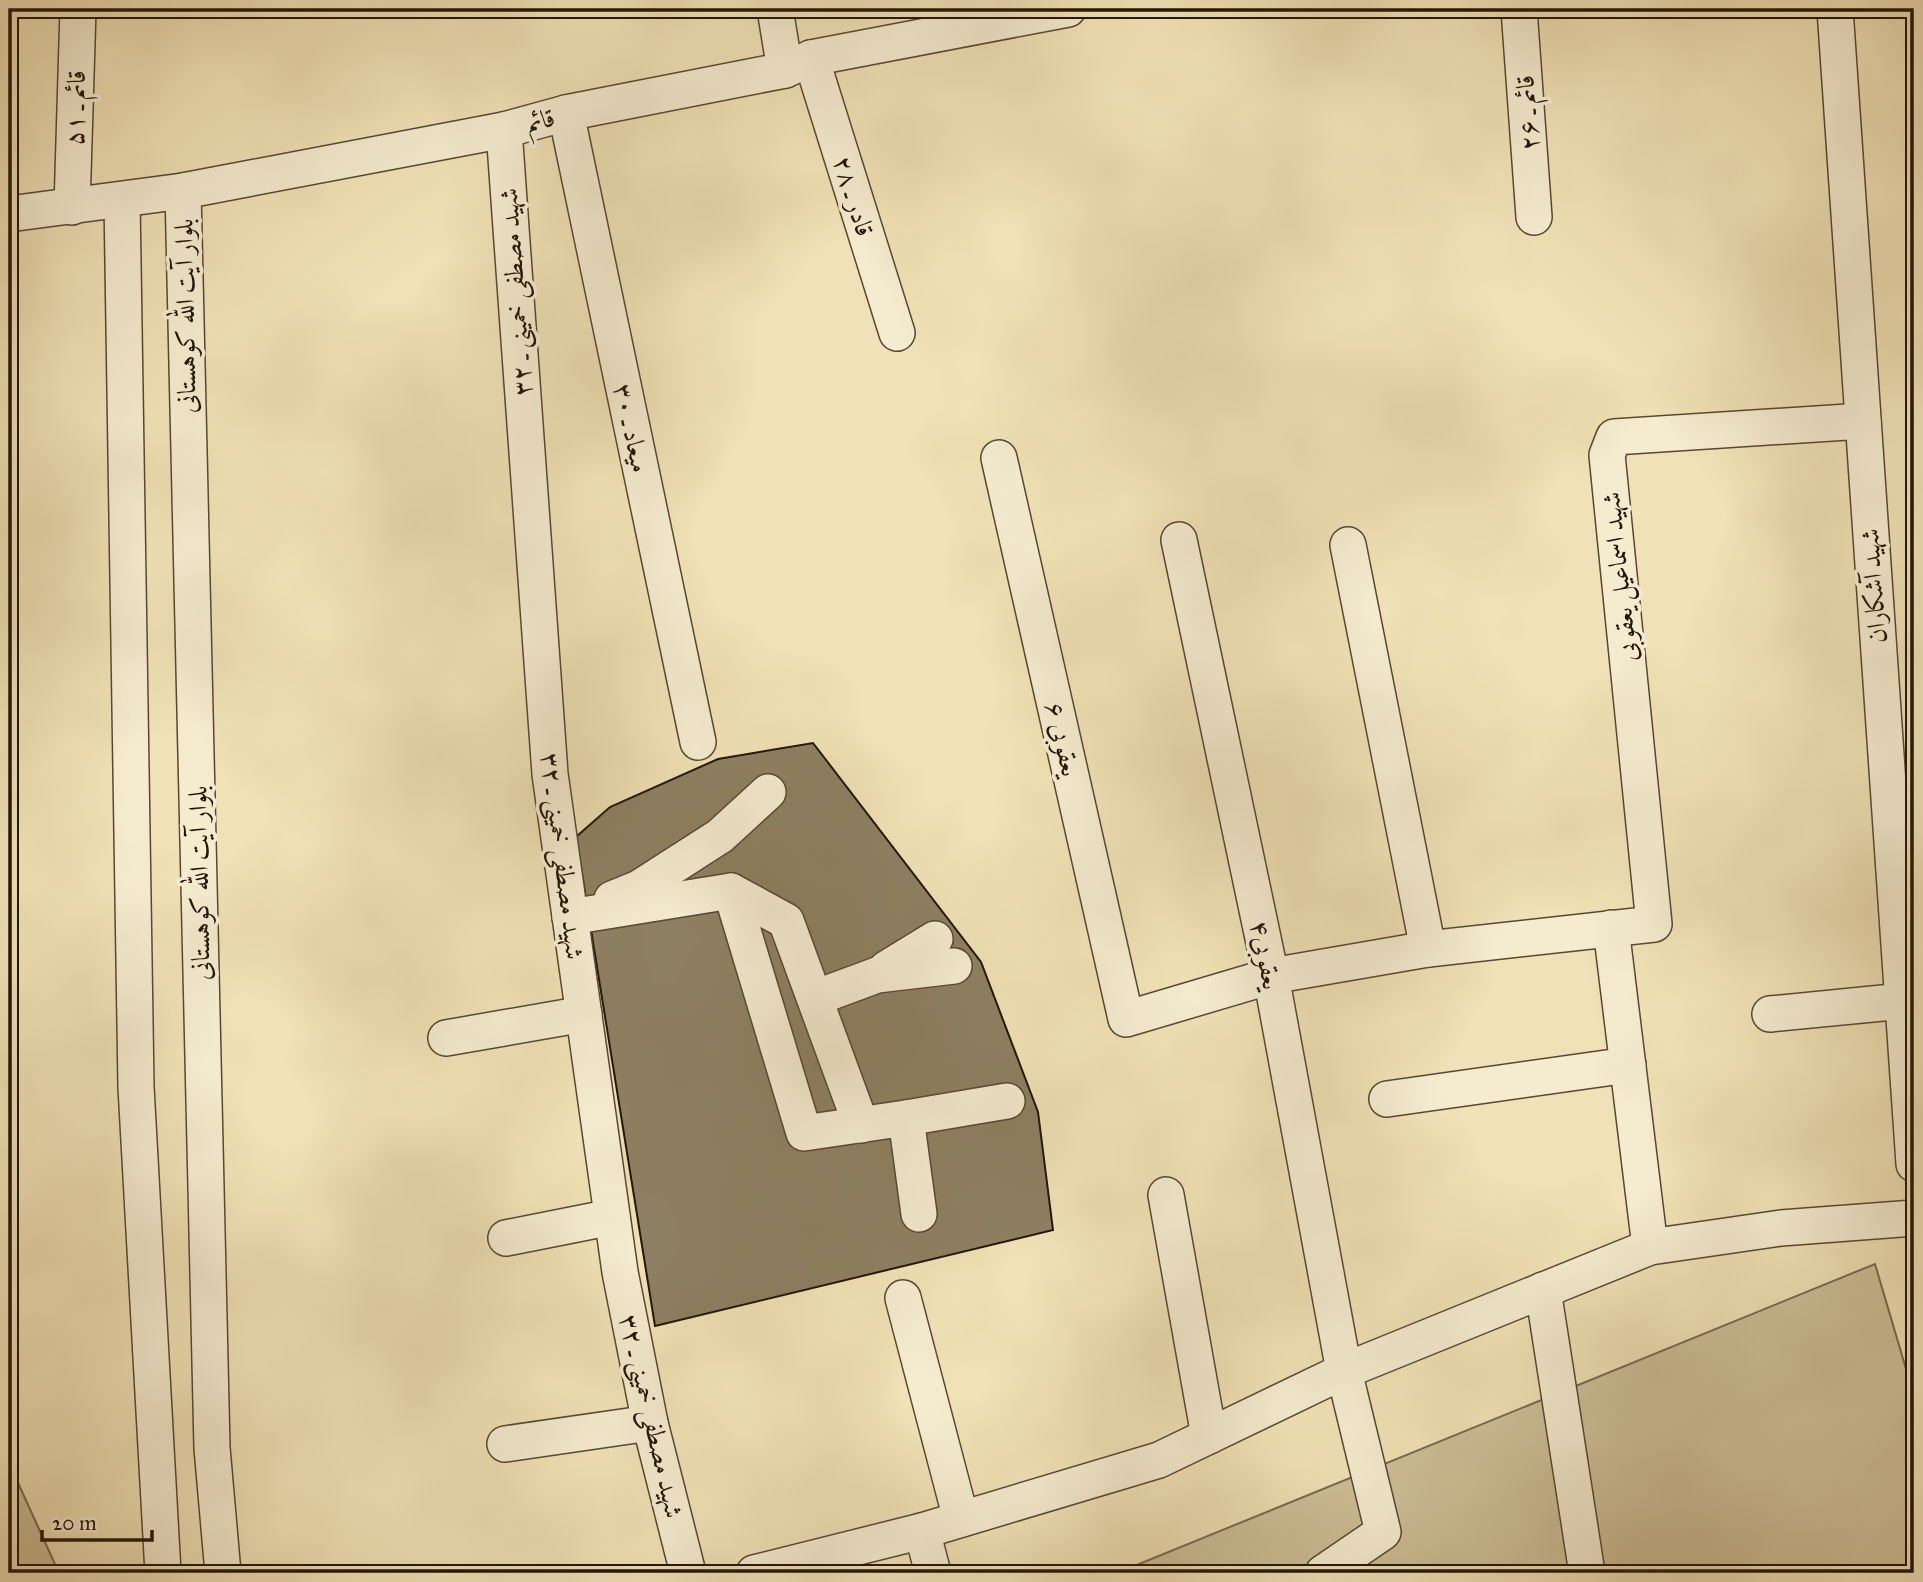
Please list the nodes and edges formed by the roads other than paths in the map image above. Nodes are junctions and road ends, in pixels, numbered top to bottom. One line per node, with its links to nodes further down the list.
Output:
1 (78, 9): 11 (street, قائم ـ ۵۱)
2 (775, 9): 6 (street, قادر ـ ۲۸)
3 (1067, 9): 6 (street, قائم)
4 (1519, 9): 13 (street, قائم ـ ۲۶)
5 (1835, 9): 15 (street, شهید آشکاران)
6 (798, 64): 7 (street, قائم); 14 (street, قادر ـ ۲۸)
7 (566, 113): 8 (street, قائم); 19 (street, میعاد ـ ۳۰)
8 (504, 130): 9 (street, قائم); 22 (street, شهید مصطفی خمینی ـ ۳۲)
9 (183, 191): 10 (street, قائم); 54 (street, بلوار آیت الله کوهستانی)
10 (122, 200): 11 (street, قائم); 53 (street)
11 (72, 207): 12 (street, قائم)
12 (9, 214)
13 (1534, 217)
14 (897, 333)
15 (1863, 421): 23 (street, شهید اسماعیل یعقوبی); 28 (street, شهید آشکاران)
16 (999, 458): 26 (street, یعقوبی ۶)
17 (1179, 540): 26 (street, یعقوبی۴)
18 (1348, 545): 24 (street)
19 (698, 742)
20 (768, 792): 22 (street)
21 (731, 891): 22 (street); 27 (street); 37 (street)
22 (570, 917): 29 (street, شهید مصطفی خمینی ـ ۳۲)
23 (1611, 928): 24 (street); 33 (street)
24 (1428, 949): 26 (street)
25 (944, 953): 27 (street)
26 (1271, 976): 47 (street, یعقوبی۴)
27 (815, 998): 37 (street)
28 (1903, 1001): 30 (street); 32 (street, شهید آشکاران)
29 (584, 1014): 31 (street); 41 (street, شهید مصطفی خمینی ـ ۳۲)
30 (1770, 1014)
31 (446, 1038)
32 (1910, 1047): 38 (street, شهید آشکاران)
33 (1628, 1065): 34 (street); 44 (street)
34 (1387, 1099)
35 (1007, 1101): 36 (street)
36 (906, 1118): 37 (street); 40 (street)
37 (862, 1125)
38 (1914, 1164)
39 (1166, 1195): 50 (street)
40 (919, 1214)
41 (612, 1217): 43 (street); 48 (street, شهید مصطفی خمینی ـ ۳۲)
42 (1914, 1218): 44 (street)
43 (506, 1238)
44 (1650, 1247): 45 (street)
45 (1543, 1290): 47 (street); 59 (street)
46 (903, 1298): 51 (street)
47 (1344, 1371): 50 (street); 58 (street, یعقوبی۴)
48 (650, 1423): 49 (street); 55 (street, شهید مصطفی خمینی ـ ۳۲)
49 (512, 1432)
50 (1209, 1436): 51 (street)
51 (961, 1519): 52 (street)
52 (922, 1531): 56 (street); 57 (street)
53 (163, 1573)
54 (223, 1573)
55 (688, 1573)
56 (754, 1573)
57 (933, 1573)
58 (1324, 1573)
59 (1587, 1573)

